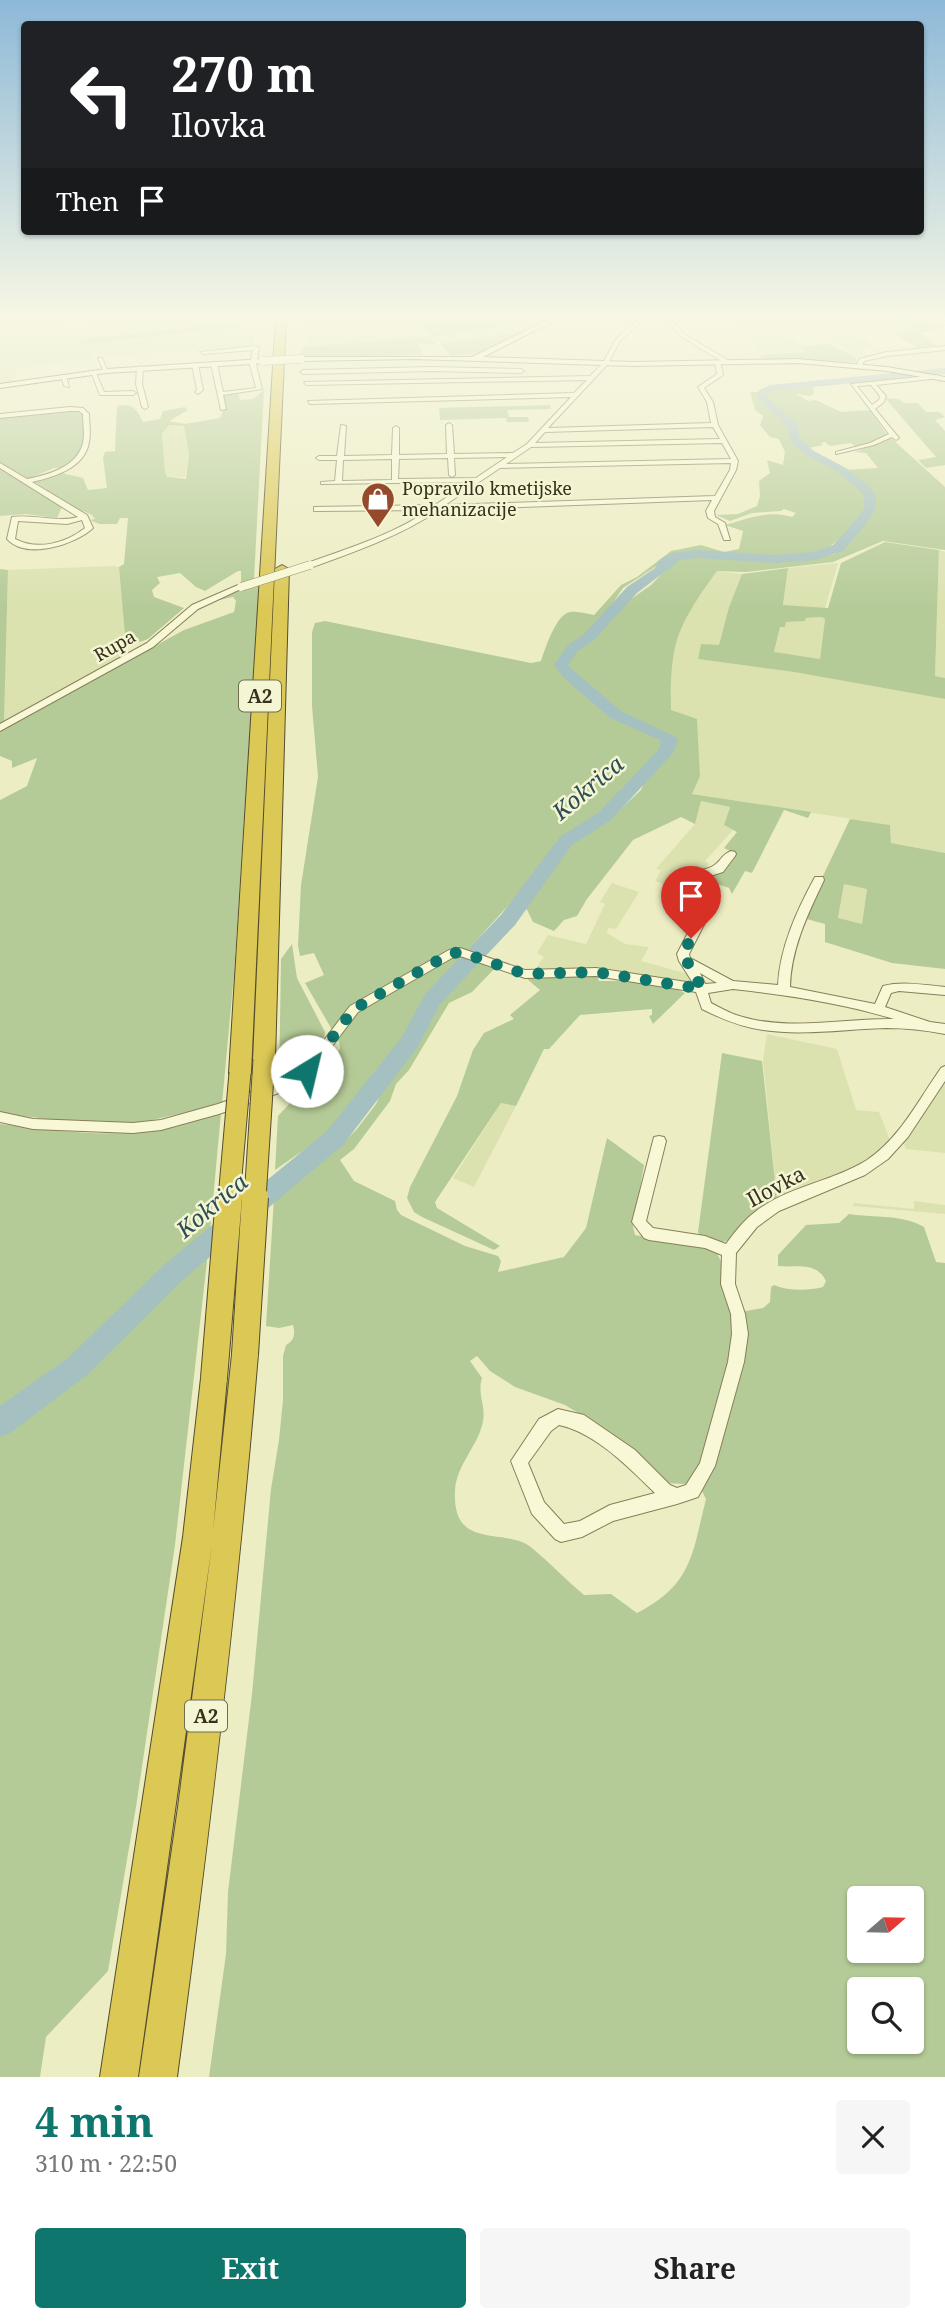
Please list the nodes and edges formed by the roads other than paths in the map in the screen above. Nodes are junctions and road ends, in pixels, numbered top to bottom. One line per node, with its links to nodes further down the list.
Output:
1 (85, 415): 25 (street)
2 (276, 415): 50 (highway, A2, bridge)
3 (287, 415): 51 (highway, A2, bridge)
4 (557, 415): 11 (street, Rupa)
5 (713, 415): 8 (street)
6 (877, 415): 14 (street)
7 (449, 425): 16 (street)
8 (715, 425): 11 (street); 12 (street)
9 (343, 426): 19 (street)
10 (396, 428): 17 (street)
11 (544, 430): 13 (street, Rupa)
12 (724, 441): 13 (street); 20 (street)
13 (529, 445): 15 (street, Rupa)
14 (838, 453)
15 (514, 455): 16 (street); 22 (street, Rupa)
16 (451, 456): 17 (street); 23 (street)
17 (396, 457): 19 (street); 26 (street)
18 (319, 458): 19 (street)
19 (340, 458): 28 (street)
20 (735, 461): 22 (street); 29 (street)
21 (0, 465): 25 (street)
22 (499, 466): 24 (street, Rupa)
23 (452, 475)
24 (477, 480): 26 (street); 30 (street, Rupa)
25 (26, 481): 32 (street)
26 (395, 482): 28 (street)
27 (323, 483): 28 (street)
28 (338, 483)
29 (717, 498): 30 (street); 33 (street)
30 (437, 508): 31 (street); 34 (street, Rupa, bridge)
31 (317, 509)
32 (84, 517): 32 (street)
33 (727, 538)
34 (0, 728)
35 (731, 854): 37 (street)
36 (819, 880): 40 (street)
37 (685, 961): 38 (street); 39 (street)
38 (733, 985): 39 (street); 40 (street)
39 (702, 989): 43 (street); 46 (street)
40 (785, 990): 42 (street)
41 (945, 992): 42 (street)
42 (878, 1010): 43 (street)
43 (925, 1024): 44 (street)
44 (945, 1029)
45 (945, 1071): 48 (street, Ilovka)
46 (0, 1118)
47 (659, 1141): 48 (street)
48 (729, 1251): 49 (street)
49 (677, 1496): 49 (street)
50 (119, 2077)
51 (158, 2077)

